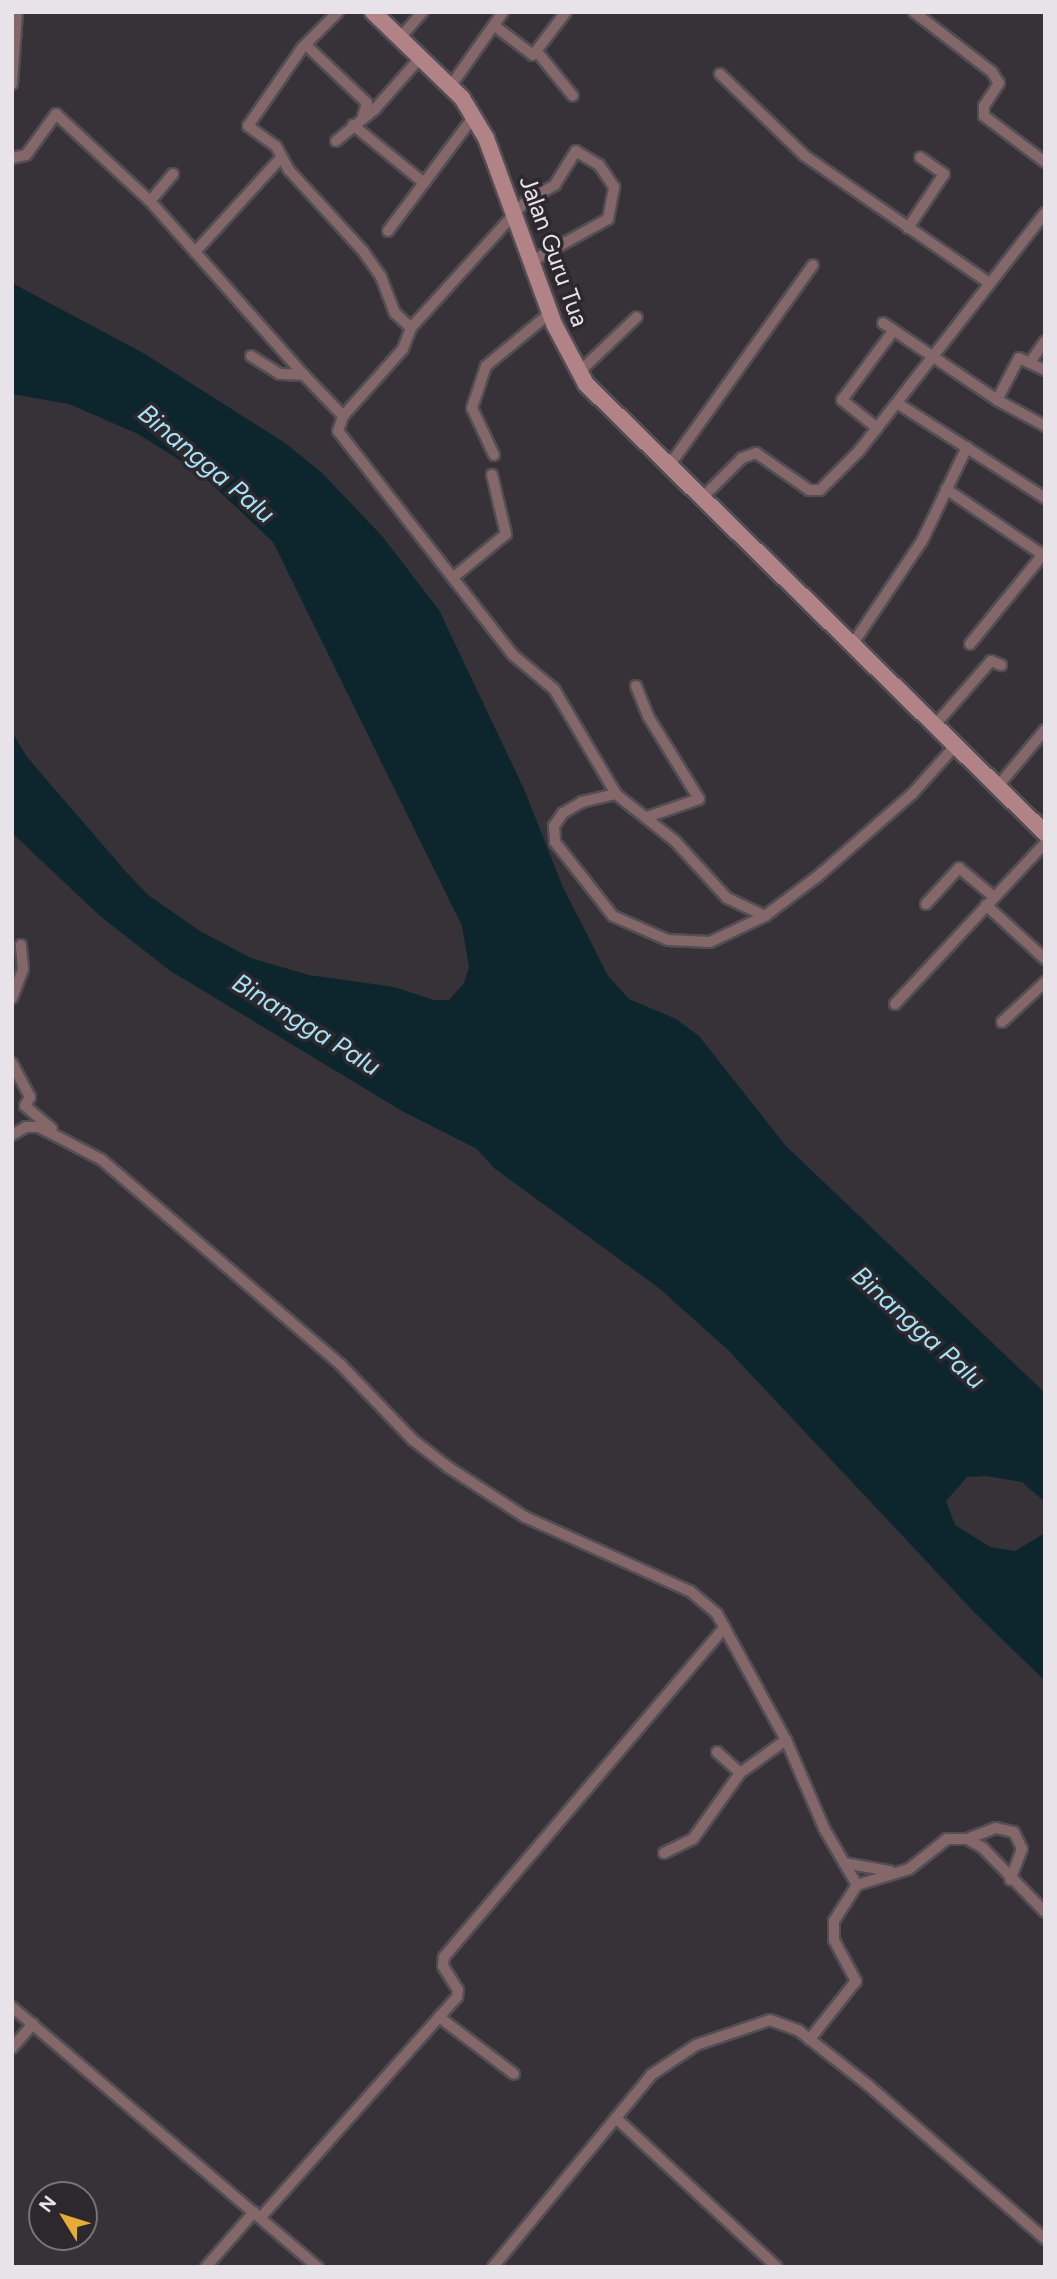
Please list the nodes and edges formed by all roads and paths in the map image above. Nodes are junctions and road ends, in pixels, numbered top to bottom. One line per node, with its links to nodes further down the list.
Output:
1 (17, 12): 14 (street)
2 (338, 12): 10 (street)
3 (373, 12): 9 (main road, Jalan Guru Tua)
4 (422, 12): 9 (street)
5 (503, 12): 8 (street)
6 (566, 12): 11 (street)
7 (914, 12): 24 (street)
8 (496, 27): 11 (street); 15 (street)
9 (400, 38): 12 (main road, Jalan Guru Tua)
10 (306, 45): 17 (street); 23 (street)
11 (538, 53): 16 (street)
12 (420, 58): 15 (main road, Jalan Guru Tua); 17 (street)
13 (720, 74): 30 (street)
14 (12, 84)
15 (450, 87): 18 (main road, Jalan Guru Tua)
16 (573, 96)
17 (363, 116): 19 (street)
18 (474, 116): 26 (street); 28 (main road, Jalan Guru Tua)
19 (353, 125): 20 (street); 26 (street)
20 (336, 141)
21 (920, 157): 30 (street)
22 (12, 158): 27 (street)
23 (280, 159): 32 (street); 39 (street)
24 (1045, 162)
25 (173, 174): 27 (street)
26 (424, 183): 31 (street)
27 (150, 201): 32 (street)
28 (515, 212): 33 (main road, Jalan Guru Tua); 33 (street); 39 (street)
29 (1045, 213): 35 (street)
30 (908, 228): 35 (street)
31 (388, 231)
32 (195, 252): 47 (street)
33 (532, 261): 36 (main road, Jalan Guru Tua)
34 (813, 265): 55 (street)
35 (989, 283): 43 (street)
36 (550, 313): 46 (main road, Jalan Guru Tua); 54 (street)
37 (637, 317): 46 (street)
38 (883, 323): 40 (street)
39 (411, 328): 50 (street)
40 (893, 331): 43 (street); 52 (street)
41 (1045, 341): 44 (street)
42 (251, 356): 47 (street)
43 (930, 359): 48 (street); 49 (street)
44 (1031, 361): 45 (street); 48 (street)
45 (1045, 370)
46 (578, 373): 55 (main road, Jalan Guru Tua)
47 (304, 375): 50 (street)
48 (997, 400): 51 (street)
49 (897, 403): 52 (street); 53 (street)
50 (343, 416): 61 (street)
51 (1045, 426)
52 (877, 428): 59 (street)
53 (967, 447): 57 (street); 58 (street)
54 (494, 455)
55 (669, 466): 59 (main road, Jalan Guru Tua)
56 (492, 475): 61 (street)
57 (946, 489): 60 (street); 63 (street)
58 (1045, 498)
59 (701, 499): 63 (main road, Jalan Guru Tua)
60 (1044, 554): 62 (street)
61 (455, 576): 70 (street)
62 (970, 644)
63 (852, 645): 66 (main road, Jalan Guru Tua)
64 (1001, 665): 66 (street)
65 (636, 686): 71 (street)
66 (935, 725): 68 (main road, Jalan Guru Tua)
67 (1045, 730): 69 (street)
68 (957, 745): 69 (main road, Jalan Guru Tua); 76 (street)
69 (998, 786): 72 (main road, Jalan Guru Tua)
70 (616, 794): 71 (street); 76 (street)
71 (647, 817): 76 (street)
72 (1045, 833)
73 (1045, 843): 74 (street)
74 (990, 901): 75 (street); 78 (street); 81 (street)
75 (926, 904)
76 (765, 916)
77 (21, 945): 80 (street)
78 (1045, 959)
79 (1045, 982): 82 (street)
80 (12, 998)
81 (895, 1004)
82 (1002, 1023)
83 (12, 1063): 84 (street)
84 (56, 1133): 85 (street); 86 (street)
85 (12, 1135)
86 (725, 1627): 87 (street); 98 (street)
87 (786, 1740): 89 (street); 92 (street)
88 (716, 1752): 89 (street)
89 (740, 1773): 91 (street)
90 (967, 1839): 93 (street); 94 (street); 94 (street)
91 (664, 1853)
92 (845, 1863): 93 (street); 95 (street)
93 (892, 1871): 95 (street)
94 (1010, 1880): 96 (street)
95 (857, 1885): 100 (street)
96 (1045, 1912)
97 (12, 2007): 99 (street)
98 (439, 2017): 102 (street); 104 (street)
99 (33, 2024): 101 (street); 104 (street)
100 (809, 2039): 103 (street); 105 (street)
101 (12, 2048)
102 (514, 2074)
103 (615, 2118): 108 (street); 109 (street)
104 (257, 2214): 106 (street); 107 (street)
105 (1045, 2239)
106 (206, 2267)
107 (318, 2267)
108 (493, 2267)
109 (777, 2267)

